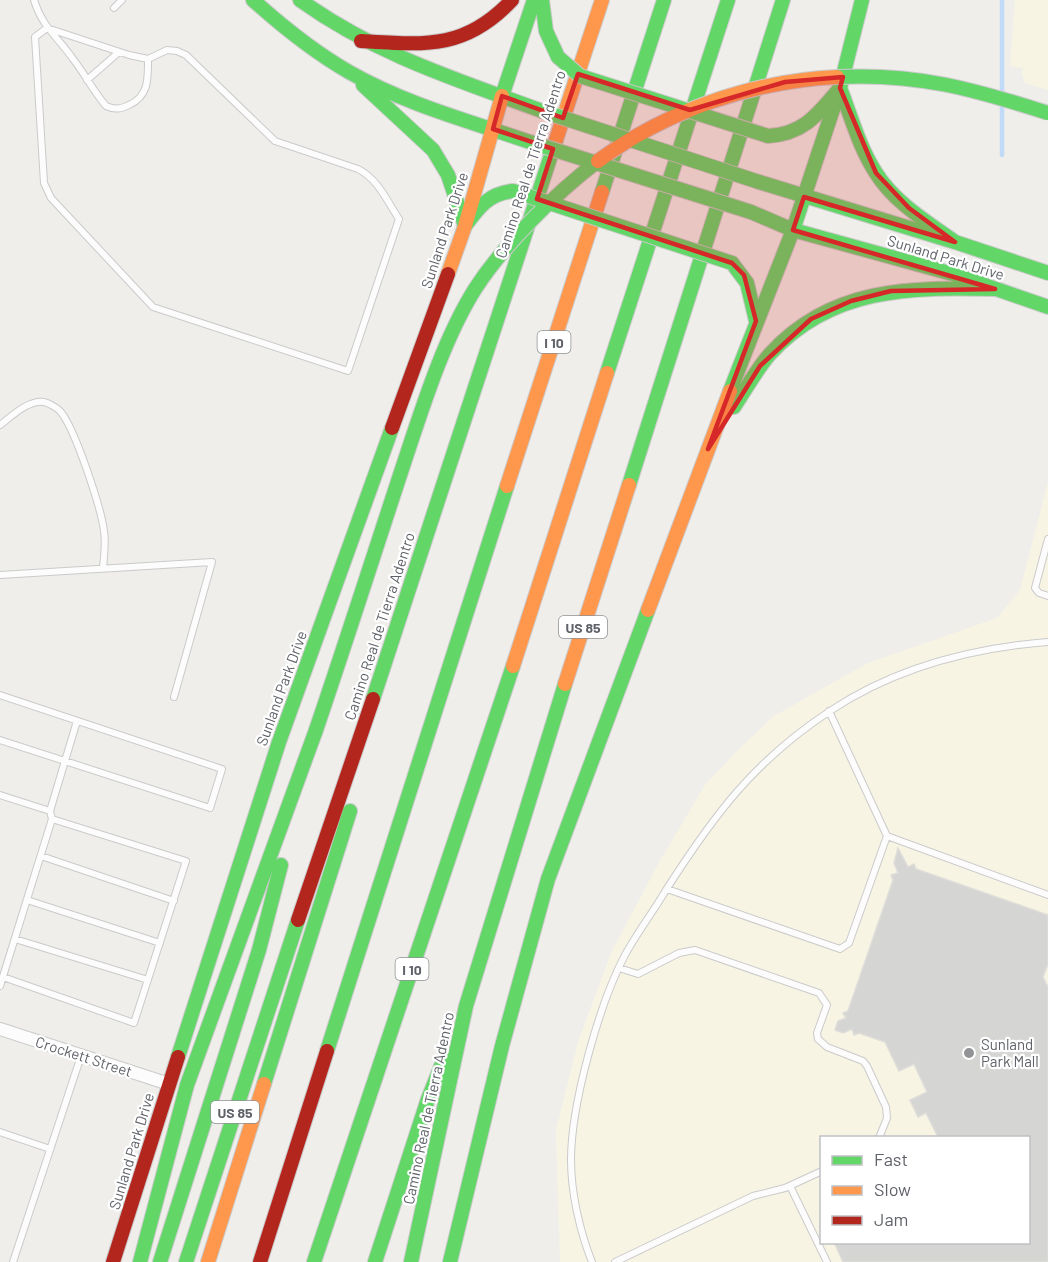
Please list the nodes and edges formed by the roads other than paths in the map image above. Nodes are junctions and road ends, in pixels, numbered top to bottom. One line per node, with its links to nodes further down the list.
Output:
1 (34, 0): 14 (lane)
2 (122, 0): 13 (lane)
3 (253, 0): 18 (main road, Sunland Park Drive)
4 (300, 0): 15 (main road, Sunland Park Drive)
5 (512, 0): 15 (main road)
6 (534, 0): 21 (main road)
7 (542, 0): 20 (main road, bridge)
8 (602, 0): 37 (main road, Camino Real de Tierra Adentro / US 85)
9 (664, 0): 77 (main road, I 10)
10 (729, 0): 78 (main road, I 10)
11 (783, 0): 62 (main road, Camino Real de Tierra Adentro / US 85)
12 (862, 0): 20 (main road)
13 (114, 8)
14 (47, 28): 16 (lane); 17 (lane); 19 (lane)
15 (361, 41): 21 (main road, Sunland Park Drive)
16 (119, 52): 17 (lane); 19 (lane)
17 (148, 59): 19 (lane)
18 (347, 70): 23 (main road, Sunland Park Drive); 25 (main road)
19 (87, 80)
20 (840, 88): 24 (main road); 27 (main road)
21 (502, 96): 23 (main road, Sunland Park Drive); 24 (main road, Sunland Park Drive, bridge)
22 (1048, 113): 44 (main road, bridge)
23 (492, 129): 25 (main road, Sunland Park Drive); 26 (main road, Sunland Park Drive, bridge)
24 (804, 197): 26 (main road); 27 (main road, Sunland Park Drive)
25 (465, 226): 31 (main road, bridge); 65 (main road, Sunland Park Drive)
26 (793, 230): 29 (main road, Sunland Park Drive); 31 (main road)
27 (955, 242): 28 (main road, Sunland Park Drive)
28 (1048, 273)
29 (995, 289): 30 (main road, Sunland Park Drive); 33 (main road)
30 (1048, 307)
31 (756, 321): 33 (main road)
32 (0, 424): 35 (lane)
33 (708, 449): 81 (main road)
34 (1048, 539): 38 (lane)
35 (103, 568): 36 (lane); 41 (lane)
36 (0, 575)
37 (410, 590): 75 (main road, Camino Real de Tierra Adentro / US 85); 76 (main road)
38 (1048, 596)
39 (1048, 642): 42 (lane)
40 (0, 695): 43 (lane)
41 (174, 697)
42 (829, 711): 50 (lane); 52 (lane)
43 (77, 722): 46 (lane); 46 (lane)
44 (316, 730): 73 (main road); 74 (main road)
45 (0, 740): 46 (lane)
46 (65, 761): 48 (lane)
47 (0, 795): 48 (lane)
48 (50, 811): 49 (lane)
49 (52, 819): 51 (lane); 55 (lane)
50 (887, 836): 52 (lane); 53 (lane)
51 (41, 856): 54 (lane); 55 (lane)
52 (667, 889): 58 (lane)
53 (1048, 895)
54 (27, 900): 56 (lane); 57 (lane)
55 (174, 901): 57 (lane)
56 (15, 939): 59 (lane); 60 (lane)
57 (160, 943): 60 (lane)
58 (619, 968): 67 (lane); 82 (lane)
59 (3, 977): 60 (lane); 61 (lane)
60 (148, 980)
61 (0, 986)
62 (466, 1006): 79 (main road); 80 (main road, Camino Real de Tierra Adentro / US 85)
63 (0, 1029): 64 (street, Crockett Street)
64 (81, 1055): 65 (street, Crockett Street); 68 (lane)
65 (169, 1084): 72 (main road, Sunland Park Drive)
66 (0, 1132): 68 (lane)
67 (879, 1136)
68 (50, 1149): 71 (lane)
69 (820, 1172): 70 (lane)
70 (790, 1186): 83 (lane); 84 (lane)
71 (13, 1262)
72 (113, 1262)
73 (140, 1262)
74 (160, 1262)
75 (186, 1262)
76 (208, 1262)
77 (260, 1262)
78 (314, 1262)
79 (375, 1262)
80 (411, 1262)
81 (452, 1262)
82 (592, 1262)
83 (615, 1262)
84 (826, 1262)

